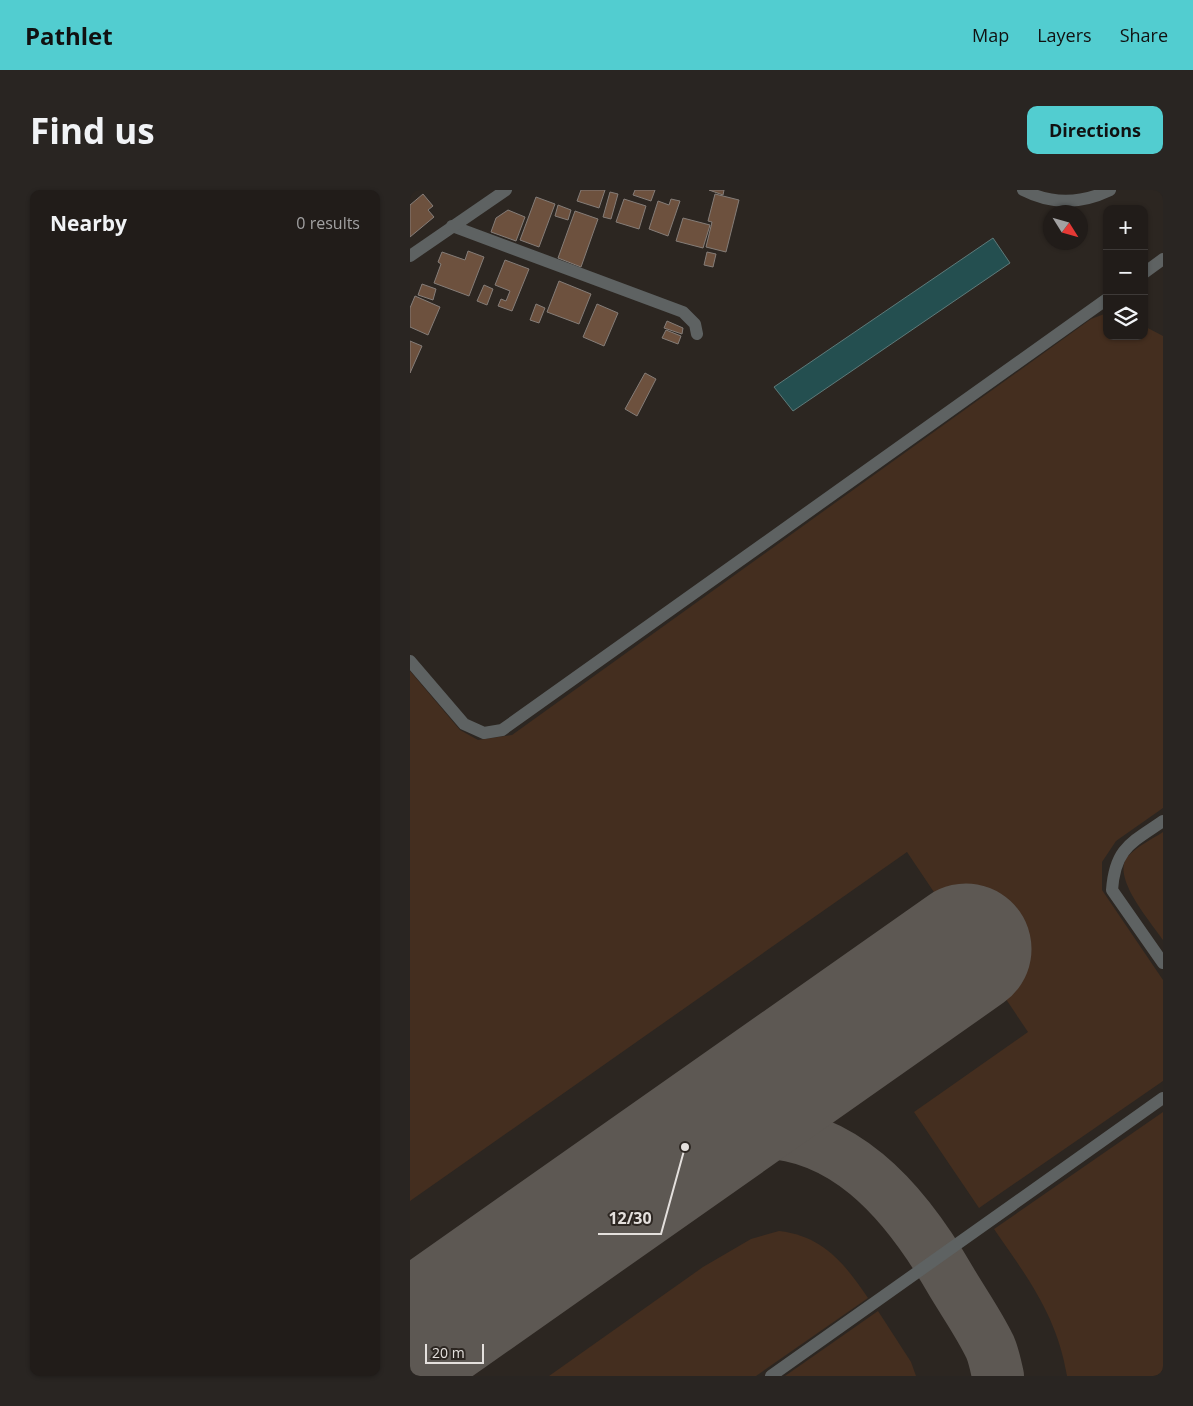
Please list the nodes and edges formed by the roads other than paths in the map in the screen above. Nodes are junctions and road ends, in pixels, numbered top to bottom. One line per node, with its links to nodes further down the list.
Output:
1 (506, 190): 4 (street)
2 (1023, 190): 3 (street)
3 (1110, 190)
4 (452, 226): 5 (street); 9 (street)
5 (410, 256)
6 (1163, 259): 7 (street)
7 (1148, 270)
8 (1103, 302): 10 (street)
9 (697, 334)
10 (410, 661)
11 (1163, 821): 12 (street)
12 (1163, 963)
13 (1163, 1098): 14 (street)
14 (771, 1376)

